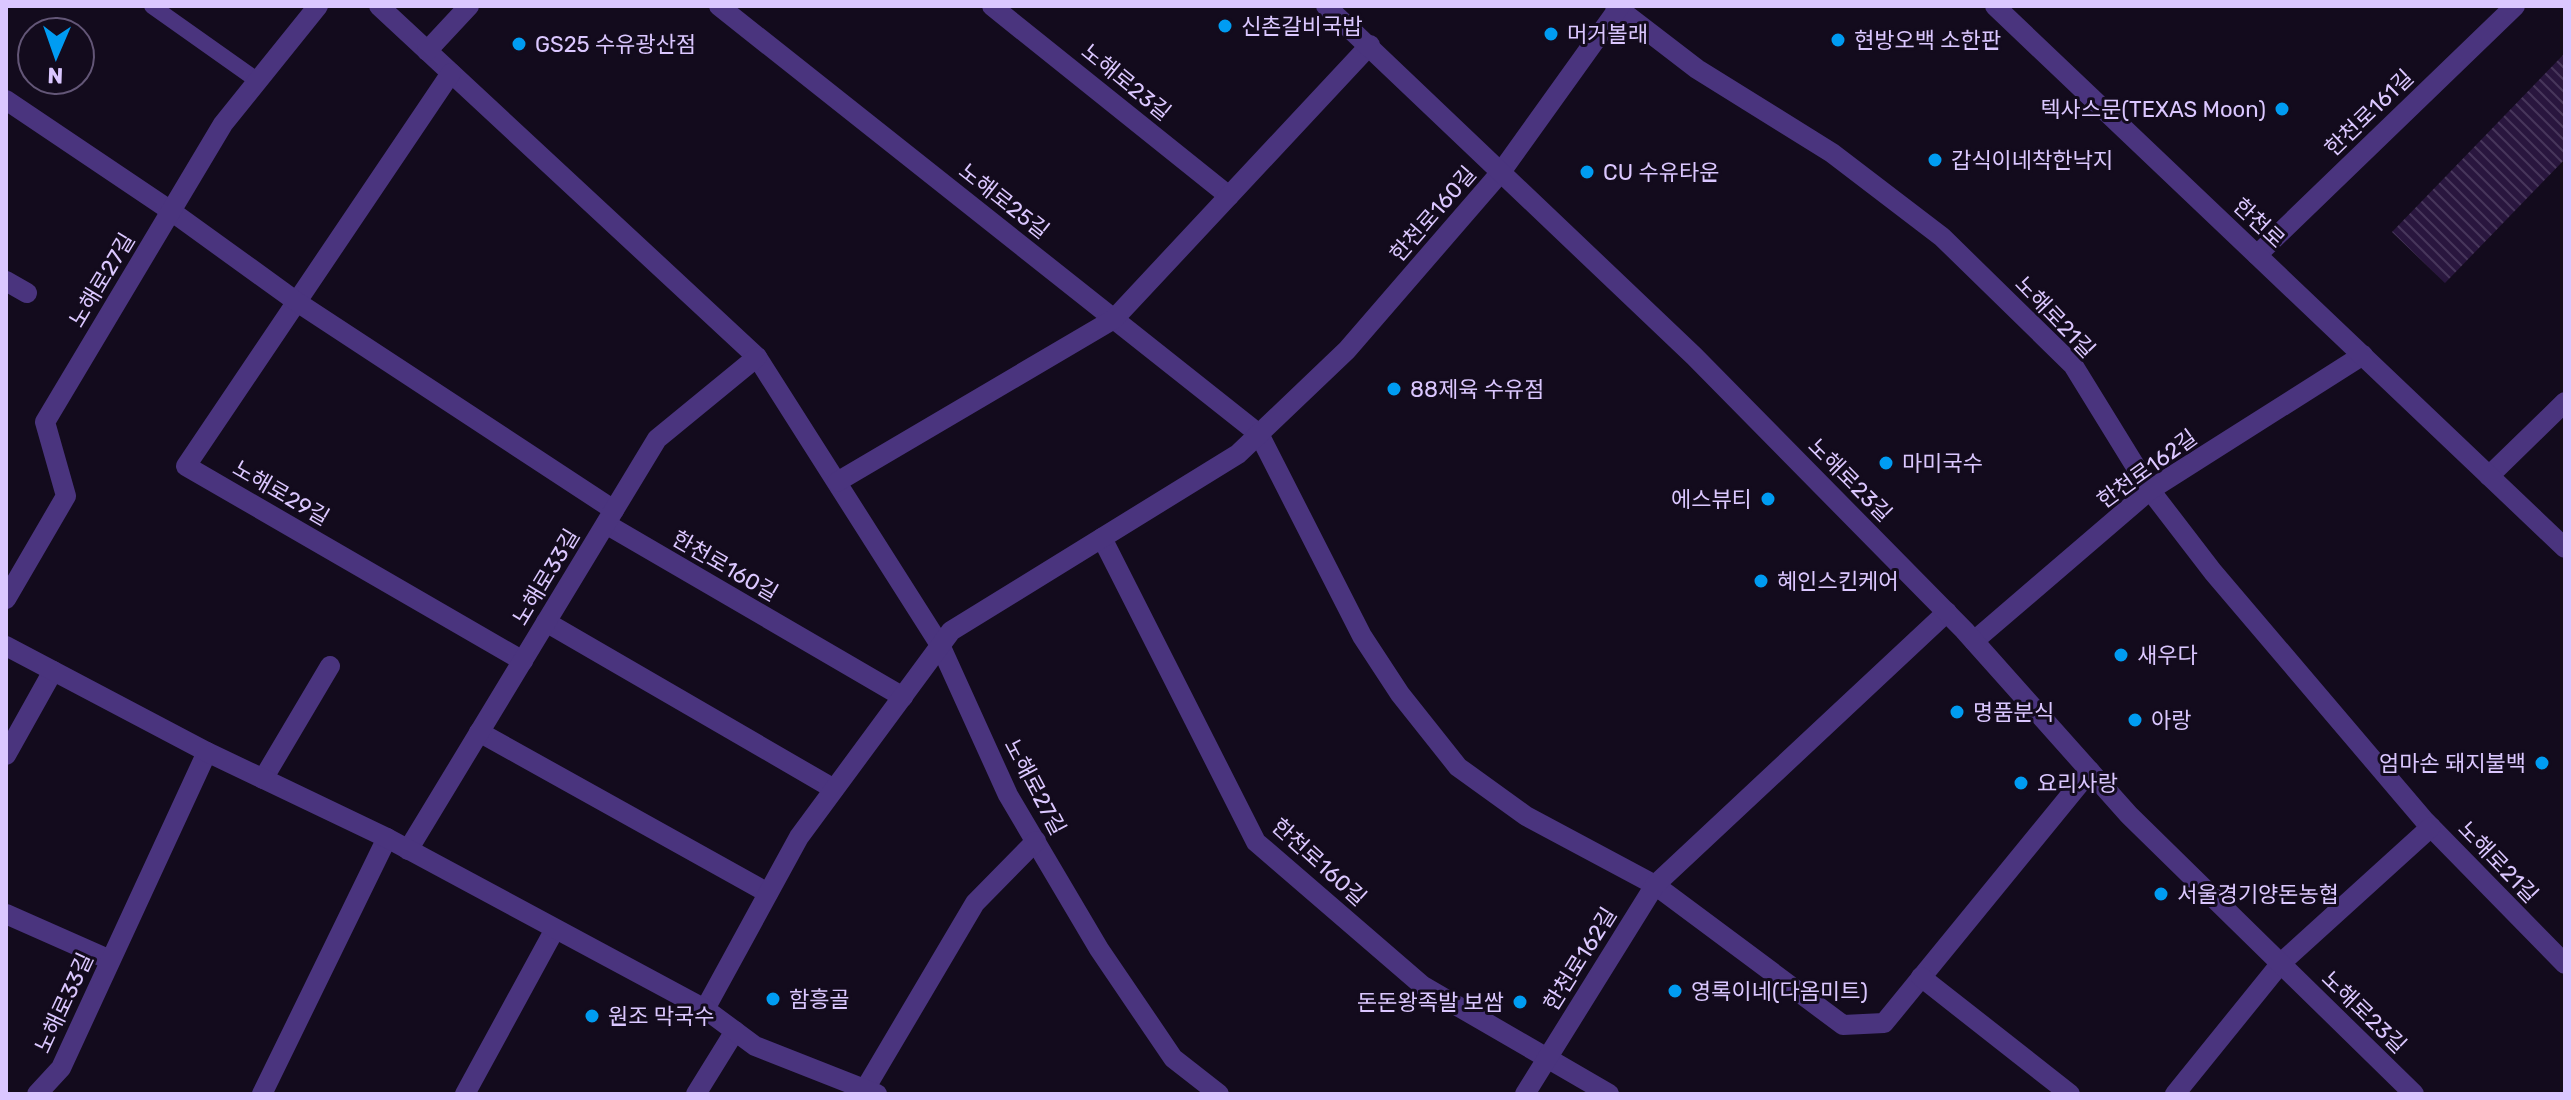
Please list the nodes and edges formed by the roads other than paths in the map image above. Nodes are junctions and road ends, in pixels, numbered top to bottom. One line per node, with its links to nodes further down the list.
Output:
1 (152, 6): 14 (lane)
2 (318, 6): 14 (street, 노해로27길)
3 (379, 6): 12 (street, 노해로27길)
4 (469, 6): 12 (street)
5 (719, 6): 23 (street, 노해로25길)
6 (992, 6): 17 (street, 노해로23길)
7 (1326, 6): 11 (street, 노해로23길)
8 (1995, 6): 19 (street, 한천로)
9 (2515, 6): 19 (street, 한천로161길)
10 (1618, 7): 16 (street, 한천로160길); 30 (street, 노해로21길)
11 (1370, 45): 16 (street, 노해로23길); 17 (street)
12 (427, 51): 13 (street, 노해로27길)
13 (451, 73): 22 (street, 노해로29길); 25 (street, 노해로27길)
14 (258, 81): 18 (street, 노해로27길)
15 (6, 100): 18 (street)
16 (1501, 172): 27 (street, 한천로160길); 35 (street, 노해로23길)
17 (1229, 196): 23 (street)
18 (171, 211): 22 (street); 34 (street, 노해로27길)
19 (2257, 255): 24 (street, 한천로)
20 (6, 281): 21 (street)
21 (27, 293)
22 (297, 302): 31 (street); 40 (street, 노해로29길)
23 (1114, 319): 27 (street, 노해로25길); 29 (street)
24 (2363, 355): 28 (street, 한천로); 30 (street, 한천로162길)
25 (757, 357): 29 (street, 노해로27길); 31 (street, 노해로33길)
26 (2565, 402): 28 (street)
27 (1259, 434): 32 (street, 한천로160길); 54 (street)
28 (2489, 476): 33 (street, 한천로)
29 (837, 482): 38 (street, 노해로27길)
30 (2150, 490): 37 (street, 한천로162길); 50 (street, 노해로21길)
31 (610, 517): 36 (street, 노해로33길); 43 (street, 한천로160길)
32 (1102, 538): 38 (street, 한천로160길); 64 (street, 한천로160길)
33 (2565, 548)
34 (6, 599)
35 (1947, 612): 37 (street, 노해로23길); 54 (street, 한천로162길)
36 (546, 622): 40 (street, 노해로33길); 49 (street)
37 (1974, 641): 47 (street, 노해로23길)
38 (940, 645): 43 (street, 한천로160길); 52 (street, 노해로27길)
39 (6, 646): 42 (street)
40 (523, 661): 44 (street, 노해로33길)
41 (330, 666): 48 (street)
42 (53, 671): 45 (street); 46 (street)
43 (903, 697): 49 (street, 한천로160길)
44 (479, 732): 53 (street, 노해로33길); 55 (street)
45 (207, 752): 48 (street); 58 (street, 노해로33길)
46 (6, 755)
47 (2090, 771): 59 (street, 노해로23길); 61 (street)
48 (263, 779): 51 (street)
49 (834, 789): 55 (street, 한천로160길)
50 (2431, 827): 59 (street, 노해로21길); 60 (street, 노해로21길)
51 (387, 838): 53 (street); 67 (street)
52 (1036, 841): 65 (street); 70 (street, 노해로27길)
53 (408, 850): 57 (street)
54 (1655, 885): 61 (street); 64 (street, 한천로162길)
55 (768, 893): 62 (street, 한천로160길)
56 (6, 914): 58 (street)
57 (555, 929): 62 (street); 68 (street)
58 (110, 960): 66 (street, 노해로33길)
59 (2281, 963): 74 (street); 75 (street, 노해로23길)
60 (2565, 964)
61 (1921, 977): 73 (street)
62 (705, 1009): 63 (street)
63 (735, 1031): 65 (street); 69 (street)
64 (1547, 1059): 71 (street, 한천로162길); 72 (street)
65 (871, 1092)
66 (37, 1094)
67 (262, 1094)
68 (465, 1094)
69 (696, 1094)
70 (1219, 1094)
71 (1525, 1094)
72 (1609, 1094)
73 (2070, 1094)
74 (2175, 1094)
75 (2414, 1094)

